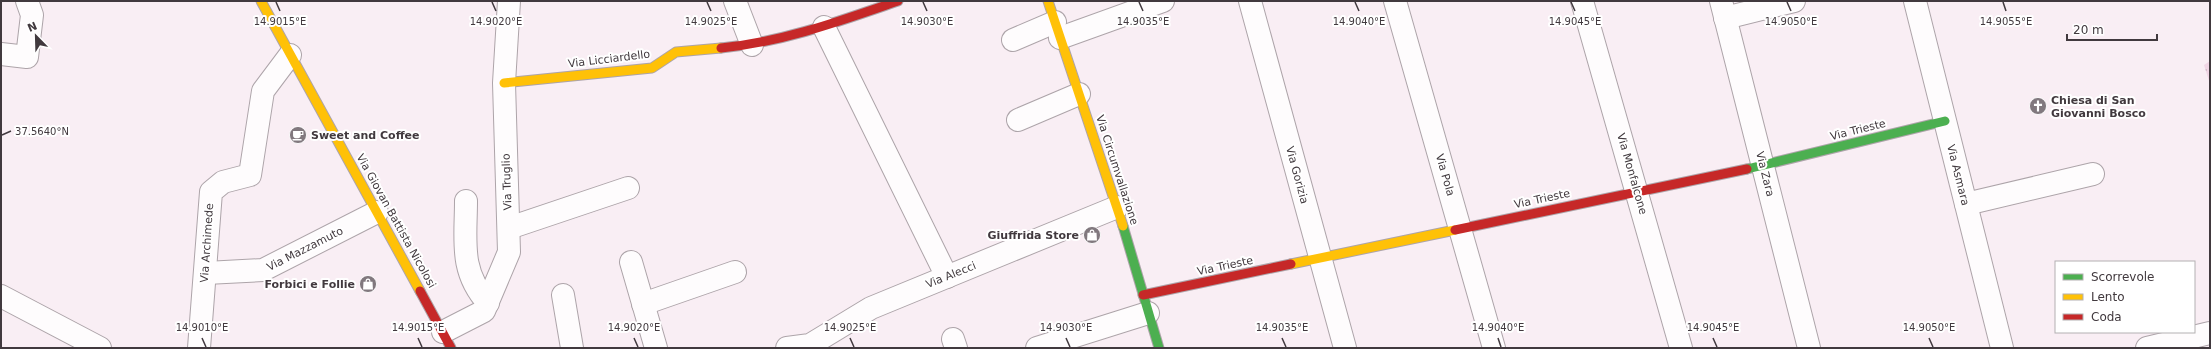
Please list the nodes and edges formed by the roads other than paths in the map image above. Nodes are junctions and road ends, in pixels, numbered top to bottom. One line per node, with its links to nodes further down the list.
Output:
1 (27, 1): 18 (street)
2 (261, 1): 19 (street, Via Giovan Battista Nicolosi)
3 (509, 1): 20 (street, Via Truglio)
4 (735, 1): 17 (street)
5 (898, 1): 14 (street, Via Licciardello)
6 (1048, 1): 15 (street, Via Circumvallazione)
7 (1163, 1): 15 (street)
8 (1250, 1): 34 (street, Via Gorizia)
9 (1395, 1): 33 (street, Via Pola)
10 (1582, 1): 27 (street, Via Monfalcone)
11 (1794, 1): 13 (street)
12 (1915, 1): 23 (street, Via Asmara)
13 (1723, 10): 24 (street, Via Zara)
14 (824, 28): 17 (street, Via Licciardello); 38 (street)
15 (1058, 30): 16 (street); 21 (street, Via Circumvallazione)
16 (1013, 40)
17 (752, 45): 20 (street, Via Licciardello)
18 (1, 54)
19 (290, 54): 31 (street, Via Giovan Battista Nicolosi); 37 (street, Via Archimede)
20 (504, 83): 32 (street, Via Truglio)
21 (1079, 94): 22 (street); 30 (street, Via Circumvallazione)
22 (1018, 120)
23 (1945, 121): 24 (street, Via Trieste); 29 (street, Via Asmara)
24 (1763, 166): 27 (street, Via Trieste); 56 (street, Via Zara)
25 (2093, 174): 29 (street)
26 (628, 188): 32 (street)
27 (1637, 192): 33 (street, Via Trieste); 55 (street, Via Monfalcone)
28 (466, 200): 41 (street)
29 (1966, 204): 57 (street, Via Asmara)
30 (1118, 207): 38 (street, Via Alecci); 43 (street, Via Circumvallazione)
31 (378, 212): 37 (street, Via Mazzamuto); 45 (street, Via Giovan Battista Nicolosi)
32 (509, 228): 41 (street, Via Truglio)
33 (1460, 229): 34 (street, Via Trieste); 54 (street, Via Pola)
34 (1320, 258): 43 (street, Via Trieste); 53 (street, Via Gorizia)
35 (631, 262): 42 (street)
36 (735, 272): 42 (street)
37 (206, 273): 47 (street, Via Archimede)
38 (947, 277): 50 (street, Via Alecci)
39 (563, 295): 48 (street)
40 (1, 296): 46 (street)
41 (488, 303): 45 (street, Via Truglio)
42 (643, 304): 49 (street)
43 (1146, 304): 51 (street); 52 (street, Via Circumvallazione)
44 (2210, 332): 58 (street)
45 (447, 340)
46 (100, 348)
47 (199, 348)
48 (572, 348)
49 (656, 348)
50 (787, 348)
51 (1036, 348)
52 (1158, 348)
53 (1345, 348)
54 (1494, 348)
55 (1681, 348)
56 (1809, 348)
57 (2002, 348)
58 (2147, 348)

